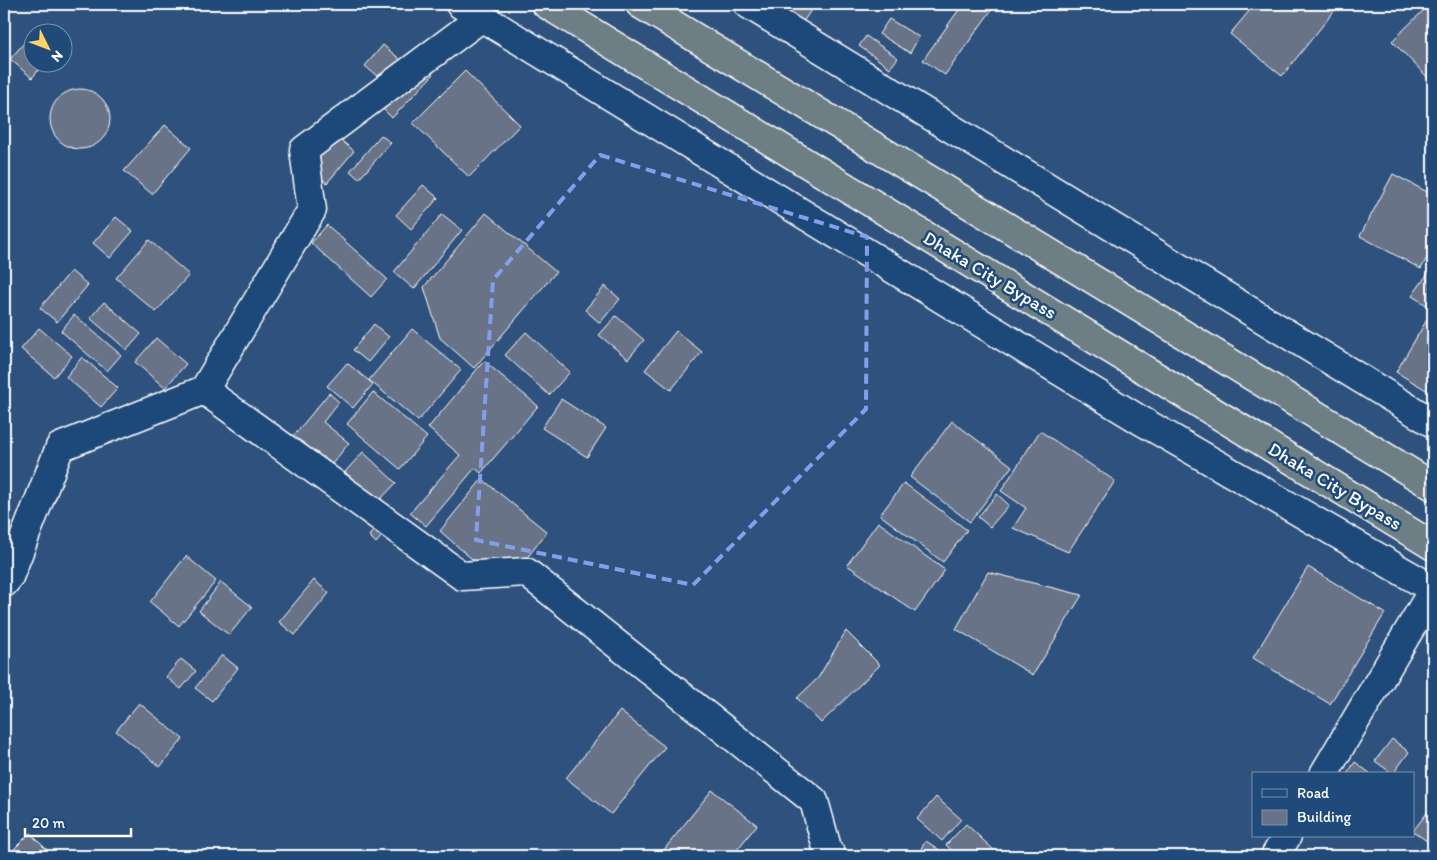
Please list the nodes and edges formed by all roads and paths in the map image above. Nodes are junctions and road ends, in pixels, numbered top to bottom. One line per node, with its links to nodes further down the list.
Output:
1 (546, 4): 8 (highway, Dhaka City Bypass)
2 (640, 4): 7 (highway)
3 (748, 4): 6 (main road)
4 (471, 10): 5 (main road); 10 (main road)
5 (204, 390): 9 (main road); 13 (main road)
6 (1433, 422)
7 (1433, 486)
8 (1433, 546)
9 (4, 583)
10 (1433, 590): 11 (main road)
11 (1325, 772)
12 (1285, 838): 14 (main road)
13 (832, 856)
14 (1275, 856)

